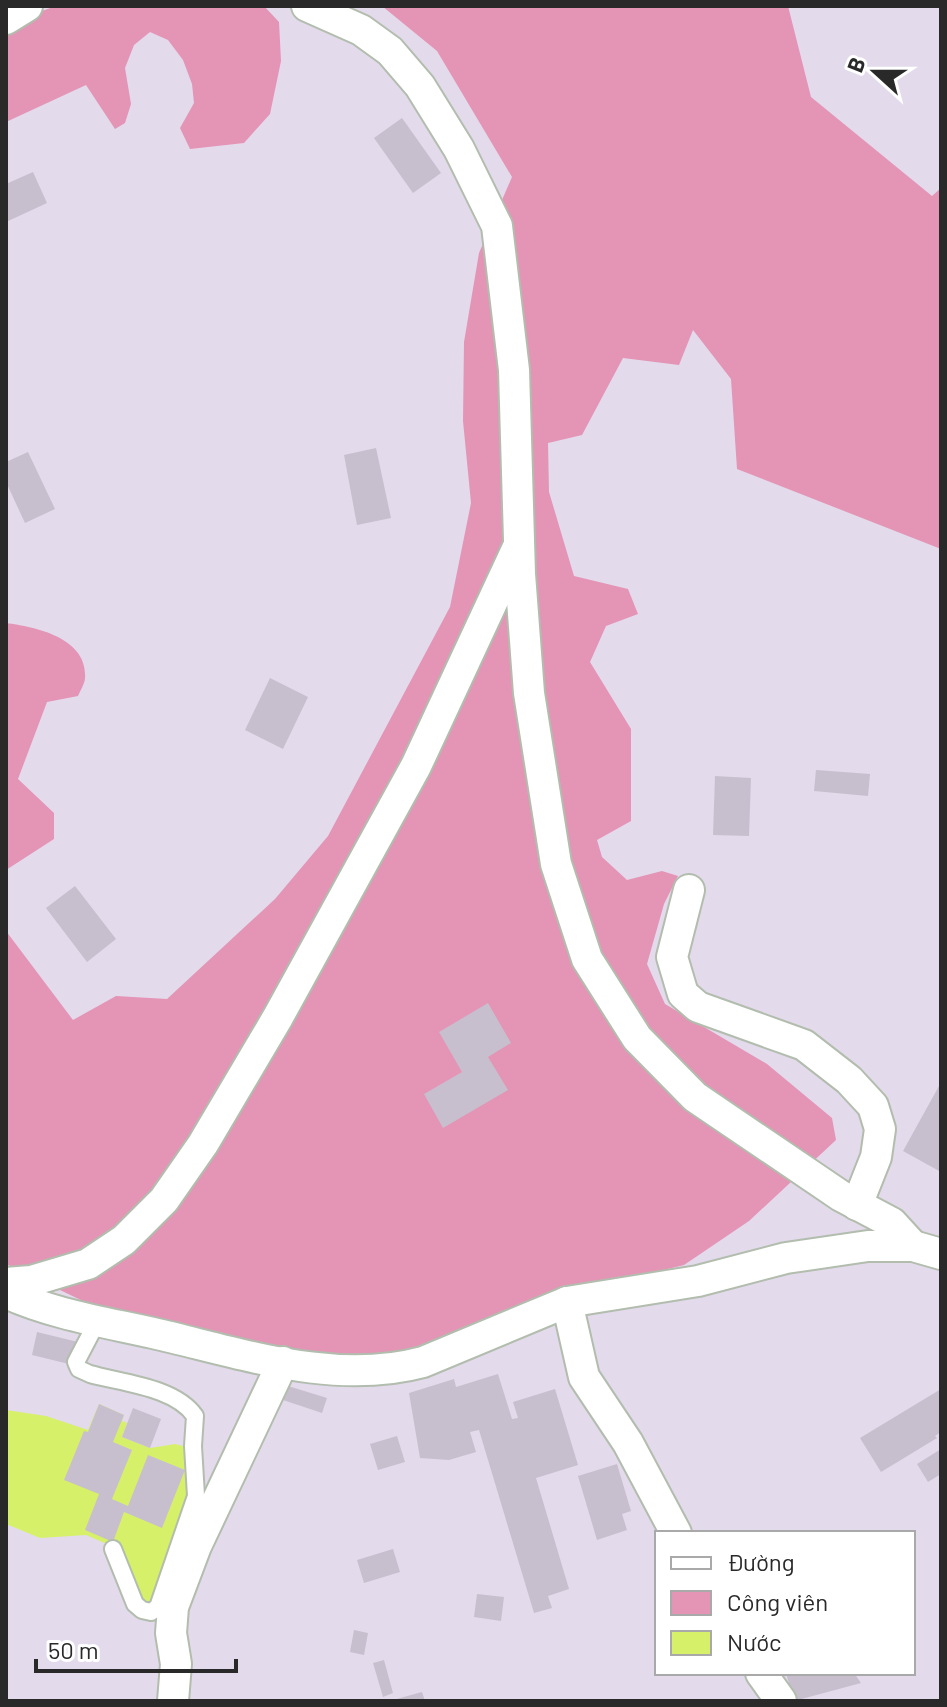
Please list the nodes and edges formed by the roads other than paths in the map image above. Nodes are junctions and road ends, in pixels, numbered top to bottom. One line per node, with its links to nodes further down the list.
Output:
1 (27, 6): 3 (street)
2 (307, 6): 4 (street)
3 (6, 19)
4 (519, 545): 6 (street); 8 (street)
5 (689, 890): 6 (street)
6 (857, 1205): 7 (street)
7 (932, 1246): 10 (street)
8 (6, 1283)
9 (6, 1293): 11 (street)
10 (567, 1302): 12 (street); 13 (street)
11 (98, 1320): 12 (street); 14 (lane)
12 (283, 1362): 16 (street)
13 (675, 1531)
14 (113, 1549)
15 (762, 1675): 17 (street)
16 (173, 1701)
17 (781, 1701)

